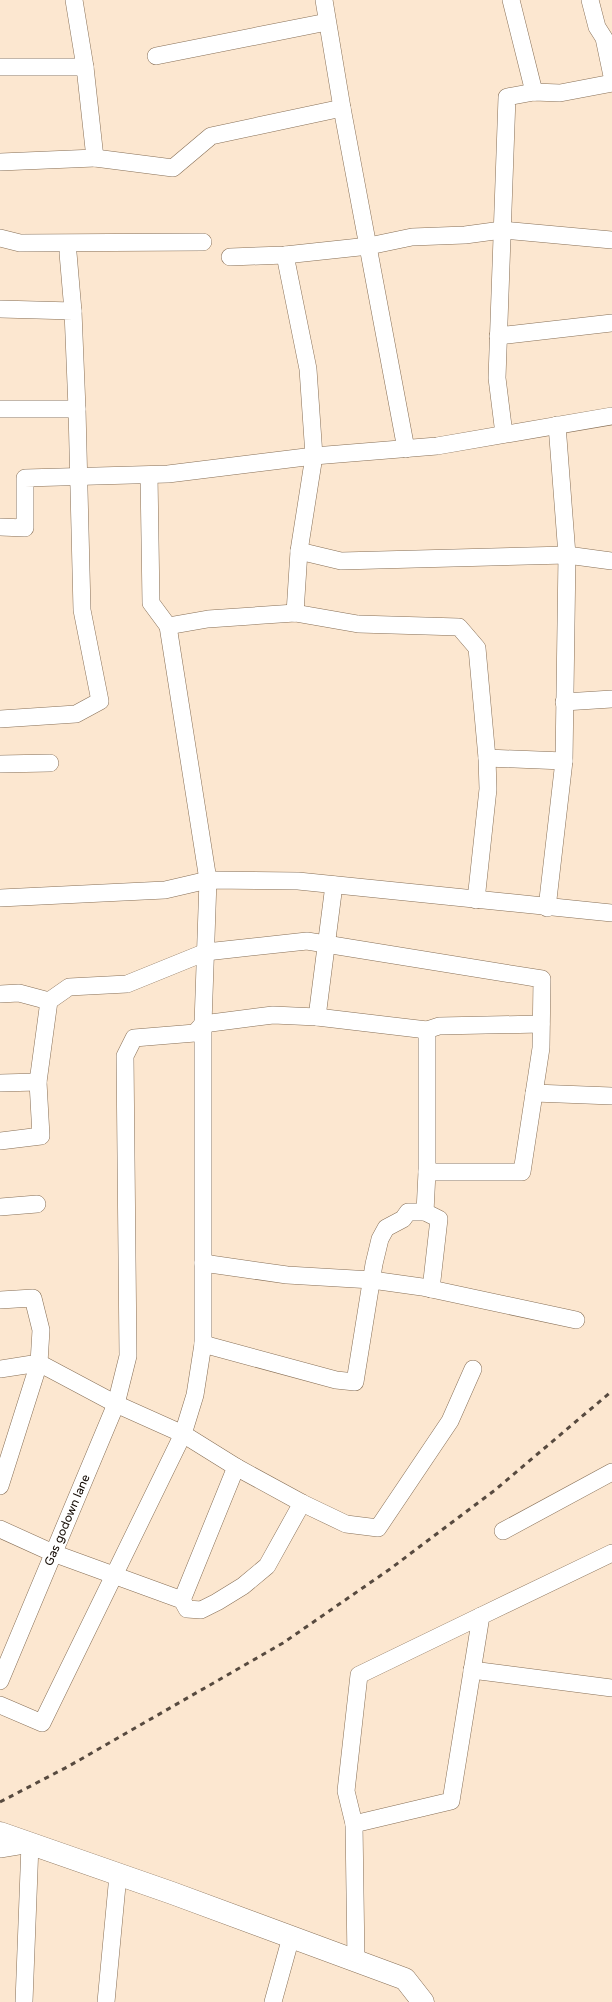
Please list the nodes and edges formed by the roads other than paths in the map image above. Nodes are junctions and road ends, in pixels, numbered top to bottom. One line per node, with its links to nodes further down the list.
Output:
1 (74, 0): 8 (street)
2 (324, 0): 5 (street)
3 (511, 0): 11 (street)
4 (590, 0): 9 (street)
5 (327, 22): 6 (street); 12 (street)
6 (156, 56)
7 (0, 66): 8 (street)
8 (85, 67): 13 (street)
9 (612, 76)
10 (612, 82): 11 (street)
11 (534, 92): 15 (street)
12 (342, 108): 13 (street); 19 (street)
13 (95, 158): 14 (street)
14 (0, 162)
15 (502, 230): 17 (street); 19 (street); 26 (street)
16 (0, 238): 18 (street)
17 (612, 240)
18 (203, 242)
19 (369, 246): 21 (street); 32 (street)
20 (68, 253): 24 (street)
21 (285, 255): 22 (street); 33 (street)
22 (230, 257)
23 (0, 309): 24 (street)
24 (72, 311): 28 (street)
25 (612, 323): 26 (street)
26 (498, 336): 31 (street)
27 (0, 409): 28 (street)
28 (77, 409): 35 (street)
29 (612, 416): 30 (street)
30 (558, 425): 31 (street); 38 (street)
31 (504, 434): 32 (street)
32 (406, 449): 33 (street)
33 (314, 456): 34 (street); 37 (street)
34 (150, 474): 35 (street); 41 (street)
35 (79, 476): 36 (street); 44 (street)
36 (0, 527)
37 (299, 551): 38 (street); 40 (street)
38 (567, 555): 39 (street); 43 (street)
39 (612, 561)
40 (295, 613): 41 (street); 45 (street)
41 (168, 626): 49 (street)
42 (612, 699): 43 (street)
43 (564, 702): 46 (street)
44 (0, 719)
45 (487, 758): 46 (street); 52 (street)
46 (564, 761): 53 (street)
47 (50, 763): 48 (street)
48 (0, 764)
49 (208, 880): 50 (street); 51 (street); 56 (street)
50 (334, 885): 52 (street); 55 (street)
51 (0, 898)
52 (476, 900): 53 (street)
53 (547, 908): 54 (street)
54 (612, 914)
55 (328, 944): 56 (street); 59 (street); 61 (street)
56 (206, 952): 58 (street); 60 (street)
57 (0, 994): 58 (street)
58 (49, 1001): 63 (street)
59 (317, 1017): 60 (street); 62 (street)
60 (203, 1024): 72 (street); 81 (street, Gas godown lane)
61 (542, 1024): 62 (street); 65 (street)
62 (427, 1030): 68 (street)
63 (38, 1082): 64 (street); 67 (street)
64 (0, 1084)
65 (534, 1093): 66 (street); 68 (street)
66 (612, 1096)
67 (0, 1141)
68 (427, 1172): 71 (street)
69 (37, 1204): 70 (street)
70 (0, 1207)
71 (424, 1212): 73 (street); 74 (street)
72 (203, 1264): 73 (street); 77 (street)
73 (372, 1280): 74 (street); 77 (street)
74 (431, 1289): 76 (street)
75 (0, 1300): 78 (street)
76 (576, 1320)
77 (203, 1344): 82 (street)
78 (39, 1363): 80 (street); 81 (street); 85 (street)
79 (473, 1368): 86 (street)
80 (0, 1369)
81 (116, 1404): 82 (street); 89 (street, Gas godown lane)
82 (183, 1434): 83 (street); 91 (street)
83 (236, 1467): 86 (street); 92 (street)
84 (612, 1472): 88 (street)
85 (0, 1486)
86 (302, 1503): 92 (street)
87 (0, 1529): 89 (street)
88 (503, 1531)
89 (53, 1553): 91 (street); 95 (street, Gas godown lane)
90 (612, 1553): 93 (street)
91 (114, 1576): 92 (street); 97 (street)
92 (182, 1600)
93 (481, 1616): 94 (street); 98 (street)
94 (472, 1670): 96 (street); 98 (street)
95 (0, 1681)
96 (612, 1688)
97 (0, 1704)
98 (354, 1824): 104 (street)
99 (0, 1833): 100 (street)
100 (30, 1844): 101 (street); 102 (street); 105 (street)
101 (0, 1849)
102 (118, 1875): 103 (street); 106 (street)
103 (290, 1937): 104 (street); 107 (street)
104 (356, 1961): 108 (street)
105 (24, 2002)
106 (106, 2002)
107 (273, 2002)
108 (423, 2002)

